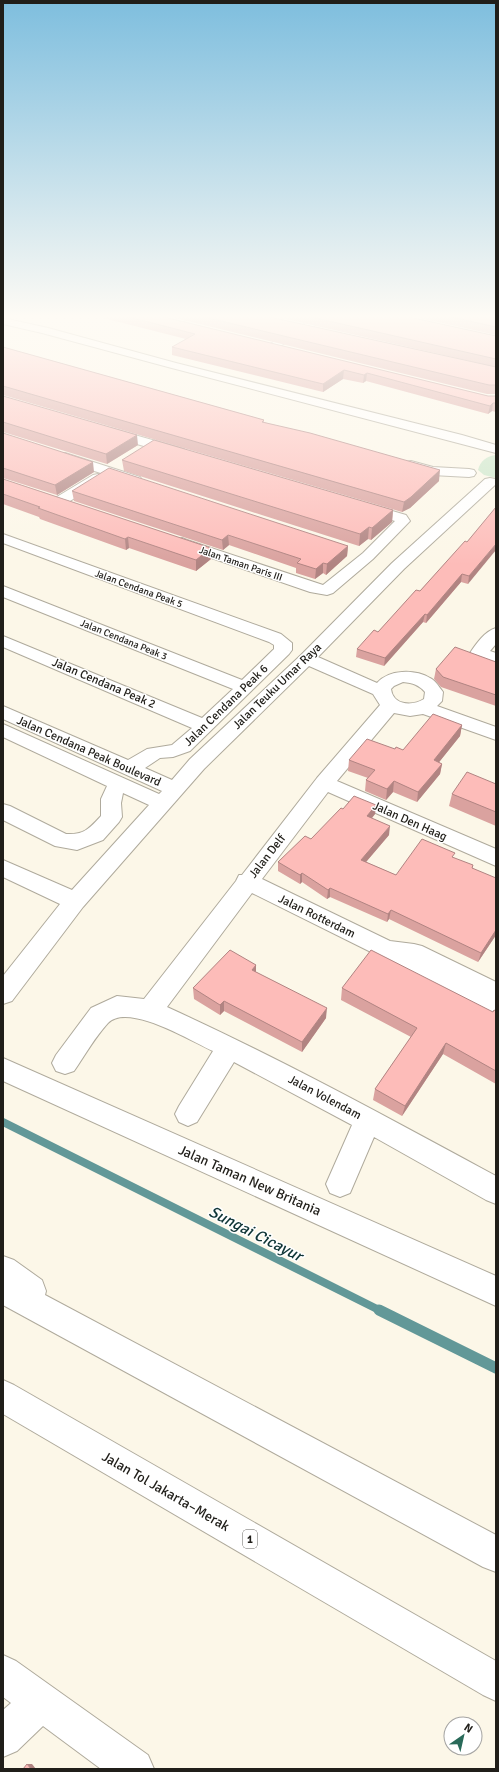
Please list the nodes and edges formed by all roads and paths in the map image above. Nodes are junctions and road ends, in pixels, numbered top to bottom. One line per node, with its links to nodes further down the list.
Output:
1 (309, 400): 4 (main road)
2 (101, 429): 3 (main road)
3 (154, 444): 6 (main road); 7 (main road)
4 (496, 450): 10 (main road)
5 (48, 452): 11 (main road)
6 (141, 452)
7 (191, 455)
8 (397, 461): 10 (main road)
9 (122, 463): 11 (main road)
10 (469, 463): 12 (main road)
11 (109, 471): 13 (main road); 15 (main road)
12 (493, 482): 20 (main road, Jalan Teuku Umar Raya)
13 (146, 483)
14 (356, 504): 19 (main road, Jalan Taman Paris III)
15 (75, 507)
16 (3, 538): 23 (main road, Jalan Cendana Peak 5)
17 (165, 538): 19 (main road, Jalan Taman Paris III)
18 (353, 551): 19 (main road)
19 (368, 556): 20 (main road)
20 (393, 564): 25 (main road, Jalan Teuku Umar Raya)
21 (3, 591): 27 (main road, Jalan Cendana Peak 3)
22 (496, 633): 26 (main road)
23 (275, 638): 27 (main road, Jalan Cendana Peak 6)
24 (3, 641): 32 (main road, Jalan Cendana Peak 2)
25 (310, 655): 28 (main road); 37 (main road, Jalan Teuku Umar Raya)
26 (496, 660)
27 (245, 687): 32 (main road, Jalan Cendana Peak 6)
28 (386, 693): 29 (main road); 29 (main road); 36 (main road, Jalan Delf)
29 (429, 702): 31 (main road); 34 (main road)
30 (3, 712): 35 (main road, Jalan Cendana Peak Boulevard)
31 (496, 720)
32 (205, 726): 35 (main road, Jalan Cendana Peak 6)
33 (3, 730): 35 (main road, Jalan Cendana Peak Boulevard)
34 (496, 734)
35 (124, 776): 37 (main road, Jalan Cendana Peak Boulevard); 38 (main road)
36 (324, 783): 39 (main road, Jalan Den Haag); 41 (main road, Jalan Delf)
37 (168, 796): 42 (main road, Jalan Teuku Umar Raya)
38 (3, 811)
39 (496, 858)
40 (3, 868): 42 (main road)
41 (247, 881): 43 (main road, Jalan Rotterdam); 46 (main road, Jalan Delf)
42 (75, 901): 45 (main road)
43 (387, 950): 44 (main road, Jalan Rotterdam); 47 (main road, Jalan Rotterdam)
44 (496, 993)
45 (3, 994)
46 (150, 1010): 48 (main road, Jalan Volendam); 49 (main road, Jalan Volendam)
47 (496, 1011)
48 (229, 1047): 51 (main road); 52 (main road, Jalan Volendam)
49 (65, 1062)
50 (3, 1069): 57 (main road, Jalan Taman New Britania)
51 (188, 1114)
52 (368, 1120): 53 (main road); 54 (main road, Jalan Volendam)
53 (340, 1184)
54 (496, 1191)
55 (3, 1271): 58 (main road)
56 (3, 1289): 58 (main road)
57 (496, 1291)
58 (110, 1347): 60 (main road)
59 (3, 1396): 62 (main road, Jalan Tol Jakarta–Merak / 1)
60 (496, 1554)
61 (3, 1674): 63 (main road)
62 (496, 1682)
63 (40, 1702): 64 (main road); 65 (main road)
64 (3, 1737)
65 (134, 1769)

